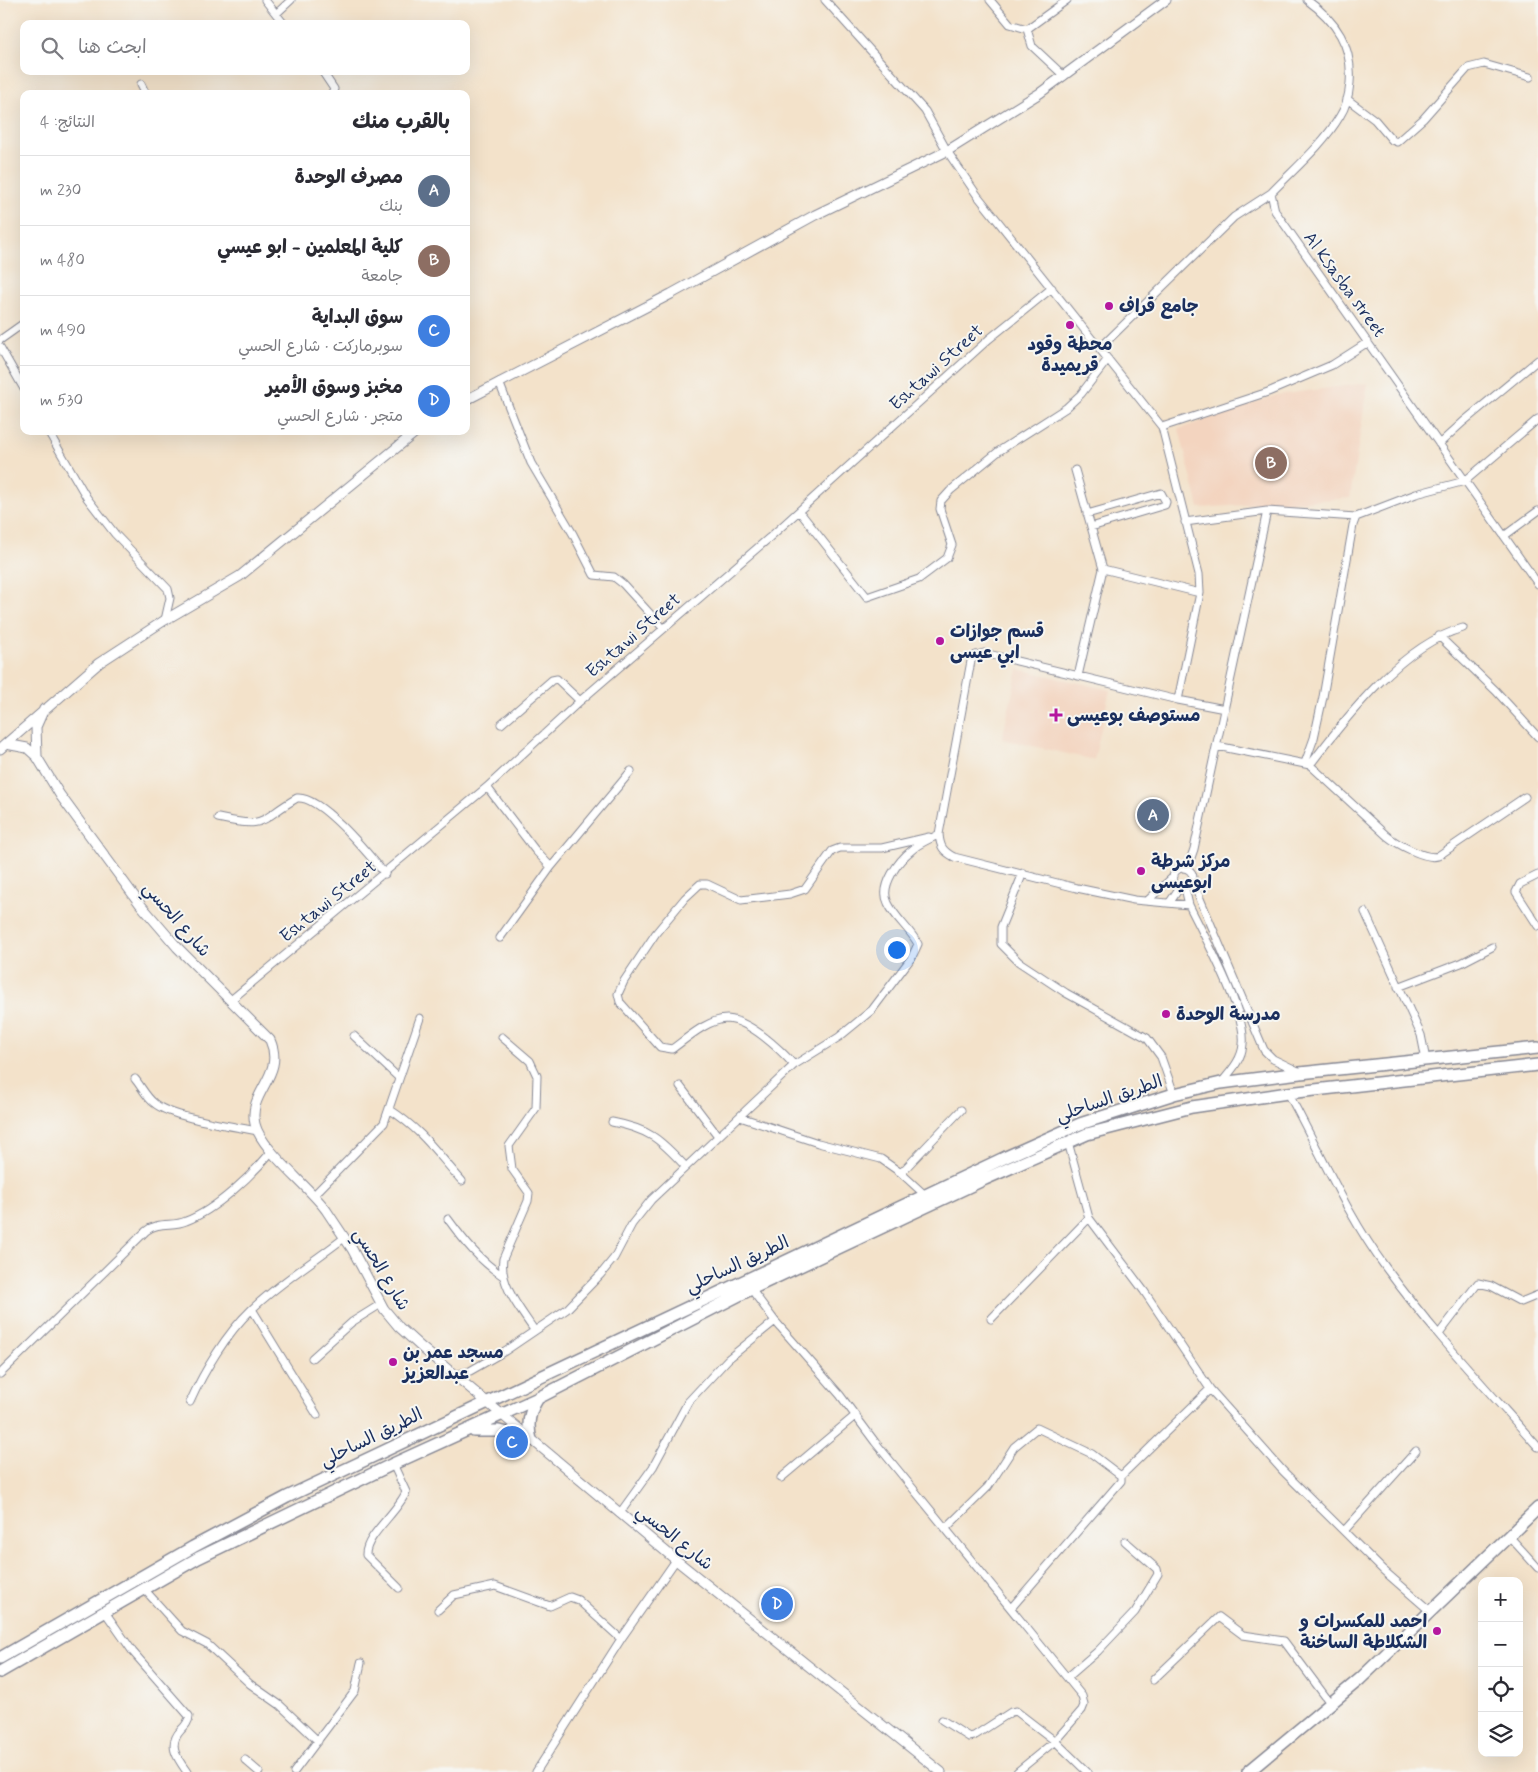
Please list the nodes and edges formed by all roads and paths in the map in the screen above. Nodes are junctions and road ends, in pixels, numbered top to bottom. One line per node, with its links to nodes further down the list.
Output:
1 (265, 0): 8 (street)
2 (291, 0): 8 (street)
3 (826, 0): 18 (street)
4 (990, 0): 10 (street)
5 (1067, 0): 10 (street)
6 (1166, 0): 12 (street)
7 (1307, 0): 17 (street)
8 (276, 14): 9 (street)
9 (281, 20)
10 (1027, 29): 12 (street)
11 (325, 75): 16 (street)
12 (1064, 76): 18 (street)
13 (1530, 77): 17 (street)
14 (141, 84): 15 (street)
15 (144, 90)
16 (334, 90)
17 (1347, 99): 19 (street)
18 (947, 151): 20 (street); 29 (street)
19 (1271, 193): 23 (street, Al Ksasba street); 25 (street)
20 (1052, 288): 25 (street); 38 (street, Eshtawi Street)
21 (20, 326): 22 (street)
22 (0, 340)
23 (1368, 342): 32 (street); 35 (street, Al Ksasba street)
24 (0, 347): 28 (street)
25 (1100, 348): 26 (street)
26 (1108, 359): 32 (street); 38 (street)
27 (1538, 360): 35 (street)
28 (20, 382)
29 (499, 382): 30 (street); 50 (street)
30 (470, 398)
31 (1538, 420): 37 (street)
32 (1162, 427): 43 (street)
33 (50, 435): 49 (street)
34 (412, 435): 49 (street)
35 (1439, 444): 37 (street, Al Ksasba street)
36 (1075, 470): 41 (street)
37 (1465, 481): 42 (street); 45 (street, Al Ksasba street)
38 (799, 511): 50 (street, Eshtawi Street)
39 (1267, 511): 42 (street); 43 (street); 57 (street)
40 (1538, 511): 45 (street)
41 (1087, 514): 44 (street); 44 (street)
42 (1356, 518): 63 (street)
43 (1185, 522): 48 (street)
44 (1091, 527): 46 (street)
45 (1504, 536): 47 (street, Al Ksasba street)
46 (1102, 569): 48 (street); 53 (street)
47 (1538, 584)
48 (1200, 593): 55 (street)
49 (165, 620): 56 (street)
50 (663, 628): 54 (street, Eshtawi Street)
51 (1463, 628): 52 (street)
52 (1439, 636): 59 (street); 63 (street)
53 (1078, 676): 55 (street); 68 (street)
54 (580, 700): 58 (street); 65 (street, Eshtawi Street)
55 (1178, 700): 57 (street)
56 (44, 709): 60 (street); 62 (street)
57 (1225, 709): 61 (street)
58 (502, 724)
59 (1538, 738)
60 (3, 746): 62 (street)
61 (1217, 746): 63 (street); 70 (street)
62 (37, 757): 85 (street, شارع الحسي)
63 (1308, 764): 66 (street)
64 (631, 771): 69 (street)
65 (487, 787): 69 (street); 72 (street, Eshtawi Street)
66 (1525, 797)
67 (218, 818): 72 (street)
68 (939, 834): 71 (street); 91 (street); 91 (street)
69 (551, 867): 82 (street)
70 (1187, 868): 74 (street); 75 (street)
71 (1023, 873): 77 (street); 99 (street)
72 (385, 874): 85 (street, Eshtawi Street)
73 (1538, 875): 81 (street)
74 (1174, 876): 76 (street); 77 (street)
75 (1193, 882): 76 (street); 93 (street)
76 (1182, 888): 78 (street); 79 (street)
77 (1147, 901): 78 (street)
78 (1170, 902): 79 (street)
79 (1190, 905): 96 (street)
80 (1365, 912): 84 (street)
81 (1538, 926)
82 (500, 938)
83 (1492, 947): 84 (street)
84 (1398, 987): 90 (street)
85 (231, 1000): 104 (street, شارع الحسي)
86 (420, 1018): 94 (street)
87 (354, 1036): 94 (street)
88 (502, 1037): 116 (street)
89 (1538, 1048): 90 (main road, الطريق الساحلي)
90 (1426, 1060): 93 (main road, الطريق الساحلي)
91 (794, 1064): 102 (street)
92 (1538, 1065): 98 (main road, الطريق الساحلي)
93 (1300, 1073): 96 (main road, الطريق الساحلي)
94 (399, 1078): 100 (street)
95 (134, 1079): 104 (street)
96 (1221, 1084): 99 (main road, الطريق الساحلي)
97 (680, 1086): 105 (street)
98 (1288, 1093): 106 (main road, الطريق الساحلي); 124 (street)
99 (1174, 1094): 112 (main road, الطريق الساحلي)
100 (389, 1109): 110 (street); 111 (street)
101 (961, 1110): 109 (street)
102 (740, 1117): 105 (street); 109 (street)
103 (612, 1122): 108 (street)
104 (257, 1131): 107 (street, شارع الحسي)
105 (718, 1136): 108 (street)
106 (1068, 1142): 113 (street); 117 (main road, الطريق الساحلي)
107 (272, 1151): 111 (street, شارع الحسي); 126 (street)
108 (685, 1166): 123 (street)
109 (901, 1173): 112 (street)
110 (462, 1181)
111 (315, 1194): 115 (street, شارع الحسي)
112 (925, 1195): 131 (main road, الطريق الساحلي)
113 (1089, 1218): 121 (street); 128 (street)
114 (448, 1219): 116 (street)
115 (344, 1238): 119 (street, شارع الحسي); 120 (street)
116 (503, 1276): 123 (street)
117 (751, 1289): 122 (street); 129 (main road, الطريق الساحلي)
118 (1538, 1295): 124 (street)
119 (381, 1304): 125 (street); 127 (street, شارع الحسي)
120 (252, 1309): 130 (street); 133 (street)
121 (992, 1319)
122 (775, 1321): 134 (street); 143 (street)
123 (534, 1330): 127 (street)
124 (1439, 1334): 137 (street)
125 (312, 1358)
126 (0, 1374)
127 (454, 1375): 131 (street, شارع الحسي)
128 (1210, 1389): 140 (street); 145 (street)
129 (538, 1398): 132 (main road, الطريق الساحلي); 136 (main road)
130 (190, 1402)
131 (486, 1402): 132 (street, شارع الحسي); 157 (main road, الطريق الساحلي)
132 (502, 1414): 135 (main road, الطريق الساحلي); 136 (street, شارع الحسي)
133 (317, 1415)
134 (856, 1415): 141 (street); 144 (street)
135 (465, 1432): 136 (main road); 139 (main road, الطريق الساحلي)
136 (531, 1440): 143 (street, شارع الحسي)
137 (1538, 1447)
138 (1416, 1451): 145 (street)
139 (393, 1464): 150 (street); 151 (main road, الطريق الساحلي)
140 (1121, 1476): 144 (street); 152 (street)
141 (781, 1478)
142 (1538, 1508): 146 (main road)
143 (620, 1513): 148 (street, شارع الحسي)
144 (946, 1528): 152 (street)
145 (1344, 1532): 154 (street)
146 (1508, 1535): 149 (street); 154 (main road)
147 (1125, 1541): 160 (street)
148 (676, 1560): 156 (street); 171 (street, شارع الحسي)
149 (1538, 1568)
150 (399, 1588)
151 (144, 1589): 155 (main road, الطريق الساحلي); 164 (street)
152 (1012, 1607): 160 (street)
153 (438, 1610): 156 (street)
154 (1430, 1611): 162 (main road)
155 (104, 1612): 159 (main road, الطريق الساحلي); 167 (street)
156 (621, 1639): 170 (street)
157 (0, 1658)
158 (361, 1663): 164 (street)
159 (0, 1672)
160 (1068, 1677): 165 (street)
161 (1153, 1680): 162 (street)
162 (1331, 1704): 174 (main road)
163 (942, 1720): 165 (street)
164 (318, 1741): 169 (street)
165 (1054, 1741): 172 (street); 173 (street)
166 (245, 1760): 168 (street)
167 (187, 1772)
168 (259, 1772)
169 (294, 1772)
170 (536, 1772)
171 (941, 1772)
172 (1017, 1772)
173 (1087, 1772)
174 (1248, 1772)

